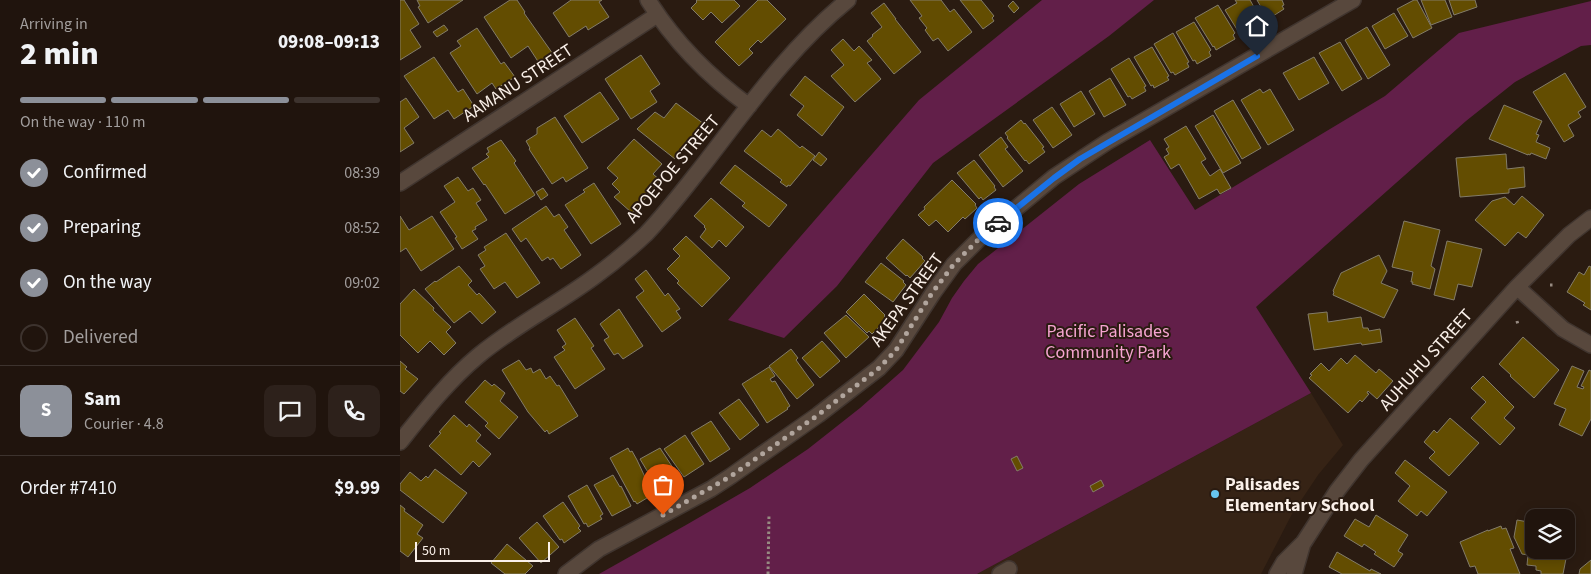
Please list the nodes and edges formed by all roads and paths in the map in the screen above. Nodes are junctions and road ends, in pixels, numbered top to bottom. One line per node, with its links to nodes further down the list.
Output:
1 (648, 0): 4 (street)
2 (848, 0): 5 (street, APOEPOE STREET)
3 (1353, 0): 13 (street, AKEPA STREET)
4 (657, 15): 5 (street); 6 (street, AAMANU STREET)
5 (749, 106): 10 (street, APOEPOE STREET)
6 (400, 183)
7 (1591, 218): 8 (street, AUHUHU STREET)
8 (1517, 287): 9 (street); 12 (street, AUHUHU STREET)
9 (1591, 345)
10 (400, 442)
11 (769, 514): 14 (path)
12 (1304, 542): 15 (street, AUHUHU STREET); 16 (street, AUHUHU STREET)
13 (566, 574)
14 (768, 574)
15 (1277, 574)
16 (1294, 574)

